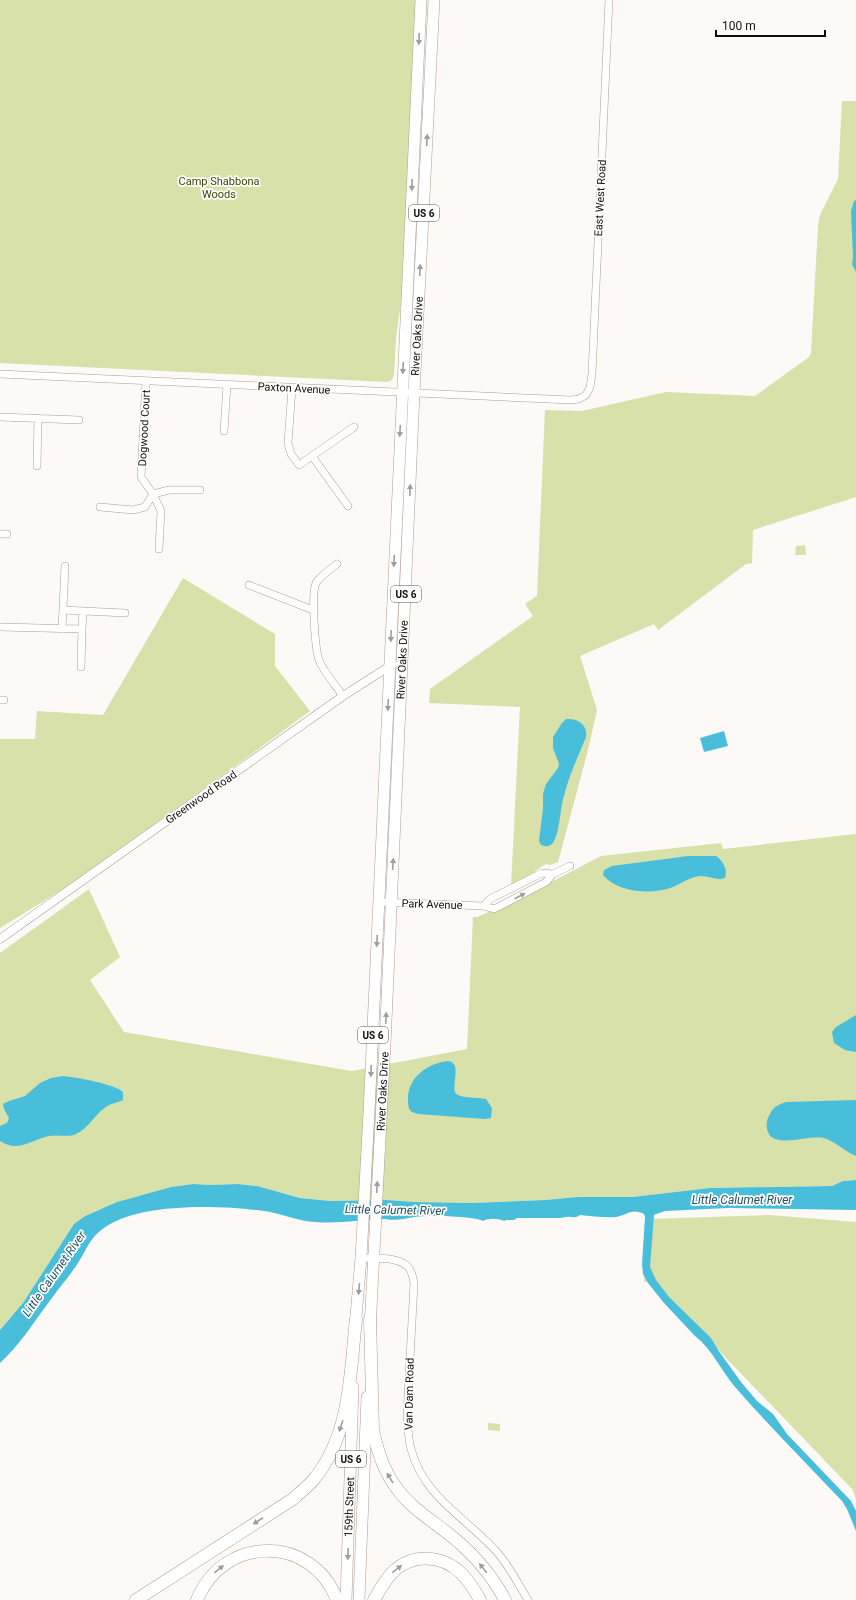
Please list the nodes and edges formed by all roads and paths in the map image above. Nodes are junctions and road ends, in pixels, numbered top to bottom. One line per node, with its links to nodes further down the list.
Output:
1 (421, 0): 8 (main road, River Oaks Drive / US 6, one-way to 8)
2 (434, 0): 9 (main road, River Oaks Drive / US 6, one-way to 2)
3 (609, 0): 10 (street, East West Road)
4 (0, 374): 5 (street, Paxton Avenue)
5 (146, 381): 6 (street, Paxton Avenue); 19 (street, Dogwood Court)
6 (226, 385): 7 (street, Paxton Avenue); 15 (street)
7 (292, 388): 8 (street, Paxton Avenue); 16 (street)
8 (402, 392): 9 (street, Paxton Avenue); 34 (main road, River Oaks Drive / US 6, one-way to 34)
9 (414, 393): 10 (street, Paxton Avenue); 33 (main road, River Oaks Drive / US 6, one-way to 9)
10 (586, 395)
11 (0, 417): 12 (street)
12 (38, 418): 13 (street); 17 (street)
13 (79, 420)
14 (354, 427): 16 (street)
15 (224, 431)
16 (312, 456): 20 (street)
17 (37, 466)
18 (200, 490): 19 (street)
19 (153, 494): 21 (street); 22 (street, Dogwood Court)
20 (348, 506)
21 (100, 507)
22 (159, 549)
23 (337, 564): 27 (street)
24 (65, 566): 26 (street)
25 (249, 585): 27 (street)
26 (63, 610): 28 (street); 31 (street)
27 (313, 610): 36 (street)
28 (83, 611): 29 (street); 32 (street)
29 (125, 613)
30 (0, 627): 31 (street)
31 (62, 628): 32 (street)
32 (82, 629): 35 (street)
33 (403, 657): 34 (street, Greenwood Road); 40 (main road, River Oaks Drive / US 6, one-way to 33)
34 (390, 666): 36 (street, Greenwood Road); 39 (main road, River Oaks Drive / US 6, one-way to 39)
35 (81, 667)
36 (343, 696): 42 (street, Greenwood Road)
37 (570, 866): 38 (street, Park Avenue)
38 (553, 874): 41 (street, Park Avenue); 41 (street, Park Avenue, one-way to 38)
39 (379, 902): 40 (street, Park Avenue); 43 (main road, River Oaks Drive / US 6, one-way to 43)
40 (391, 903): 41 (street, Park Avenue); 44 (main road, River Oaks Drive / US 6, one-way to 40)
41 (484, 906)
42 (0, 939)
43 (361, 1258): 44 (street, Van Dam Road); 45 (main road, River Oaks Drive / US 6, one-way to 45)
44 (373, 1259): 46 (main road, River Oaks Drive / US 6); 55 (street, Van Dam Road)
45 (356, 1319): 47 (highway, one-way to 47); 50 (main road, 159th Street / US 6, one-way to 50)
46 (370, 1319): 51 (main road, 159th Street / US 6); 54 (highway, one-way to 46)
47 (136, 1600)
48 (197, 1600): 49 (highway, one-way to 49)
49 (338, 1600)
50 (346, 1600)
51 (359, 1600)
52 (374, 1600): 53 (highway, one-way to 53)
53 (480, 1600)
54 (505, 1600)
55 (528, 1600)

